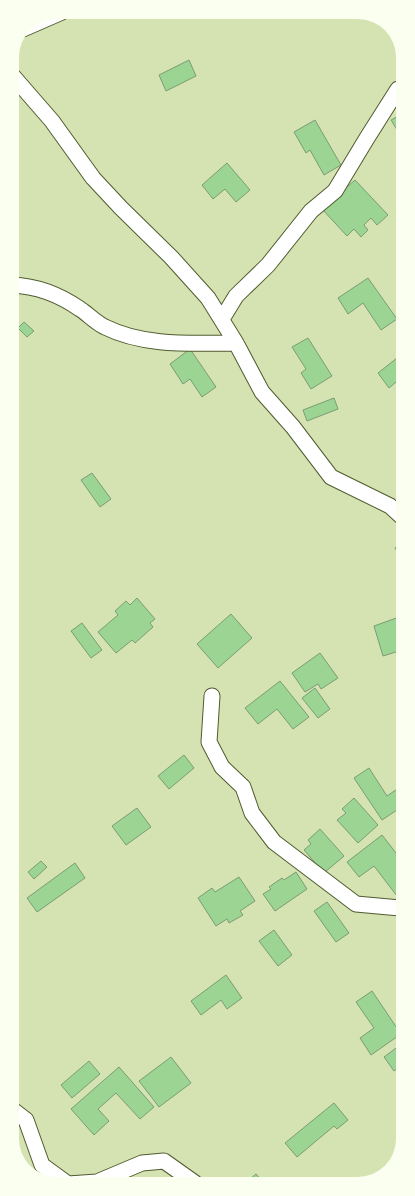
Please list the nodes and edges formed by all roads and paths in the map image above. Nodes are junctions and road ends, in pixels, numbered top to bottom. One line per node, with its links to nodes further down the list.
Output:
1 (19, 83): 4 (street)
2 (396, 92): 4 (street)
3 (19, 285): 5 (street)
4 (222, 319): 5 (street)
5 (236, 343): 6 (street)
6 (396, 511)
7 (212, 696): 8 (street)
8 (396, 908)
9 (19, 1115): 10 (street)
10 (58, 1177)
11 (109, 1177): 12 (street)
12 (187, 1177)

